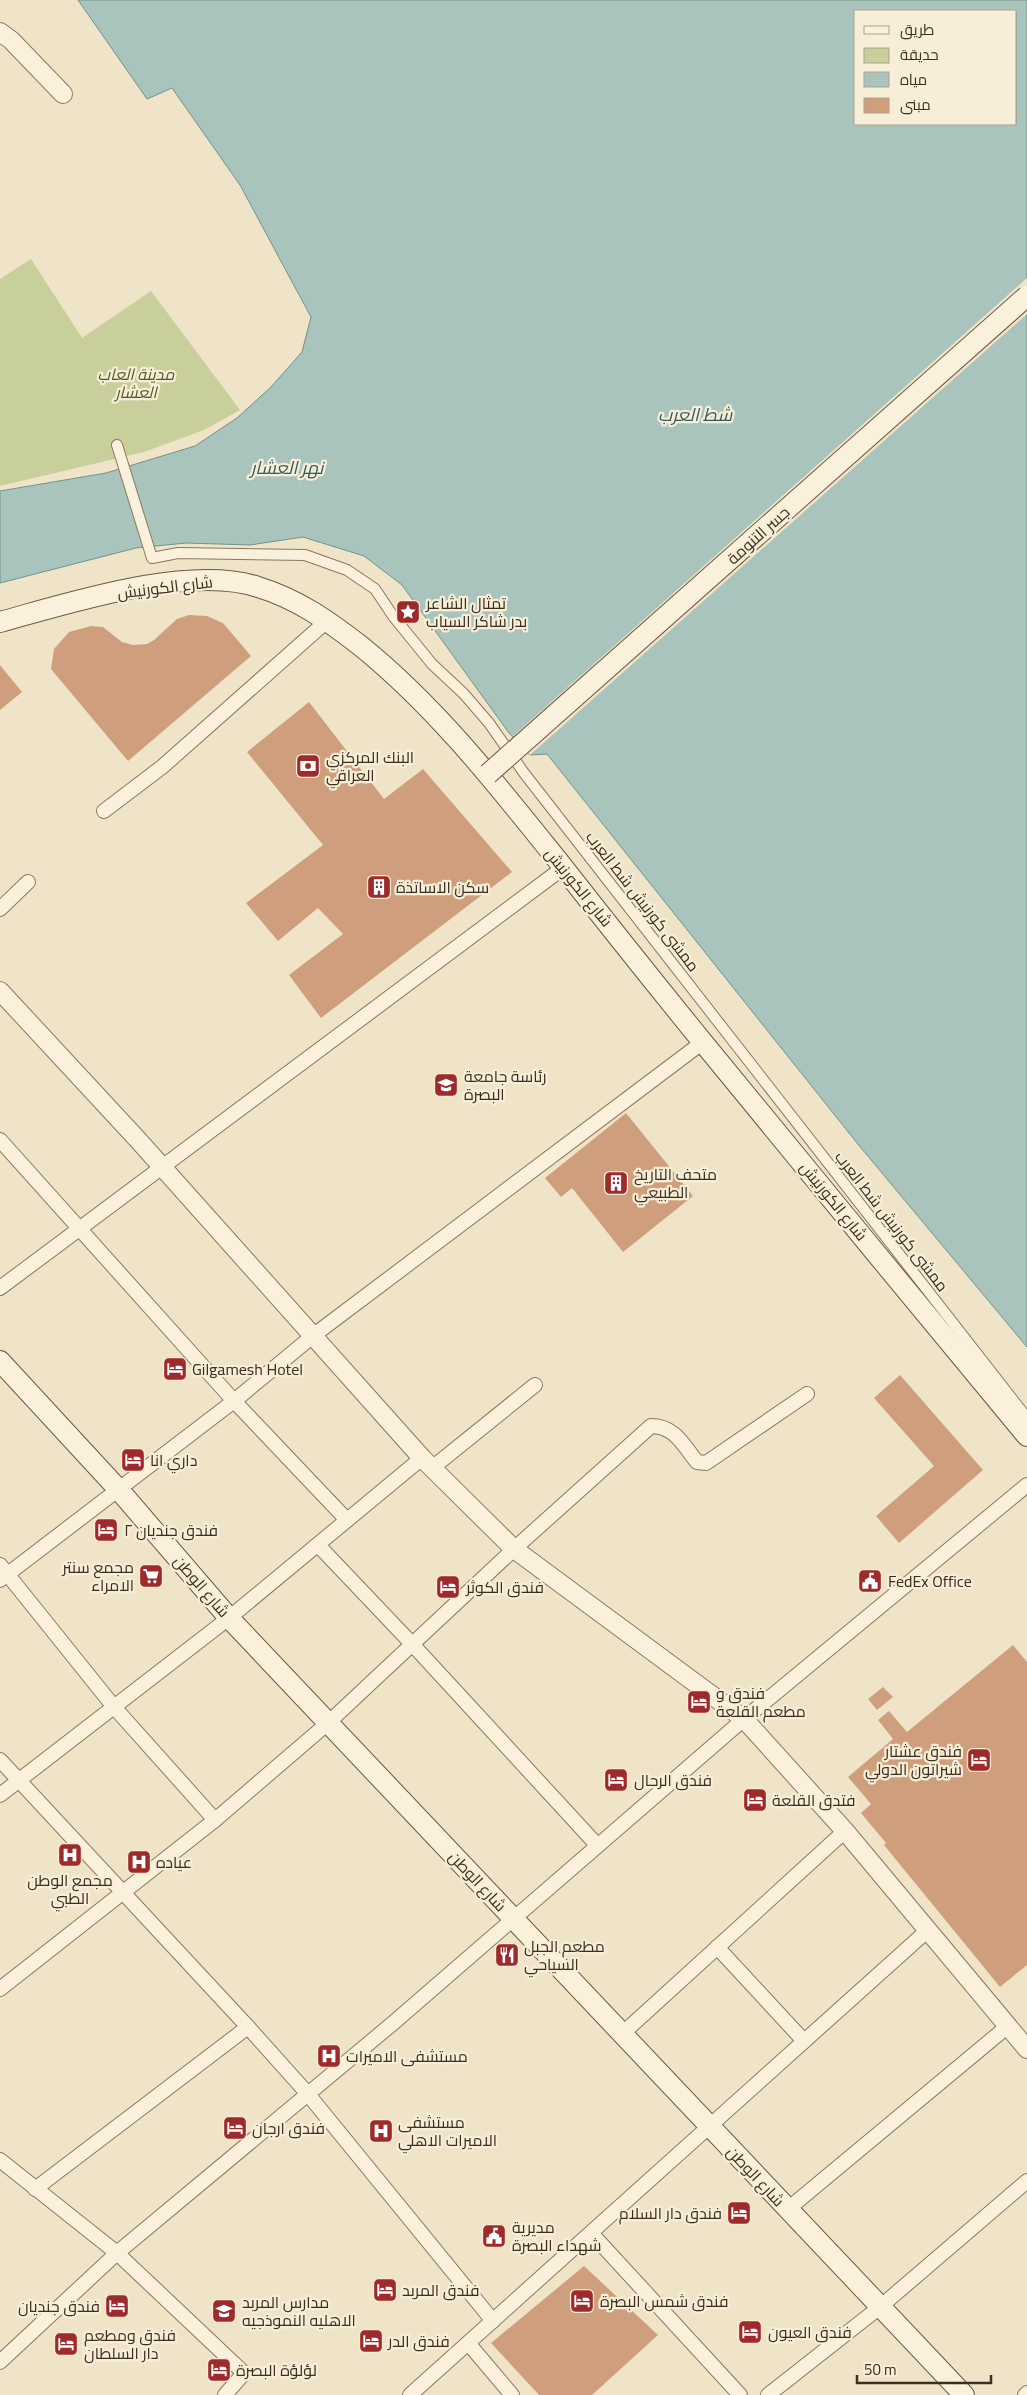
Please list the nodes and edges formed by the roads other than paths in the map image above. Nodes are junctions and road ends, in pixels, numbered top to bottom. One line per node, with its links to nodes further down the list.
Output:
1 (0, 32): 2 (street)
2 (63, 94)
3 (1027, 296): 7 (main road, جسر التنومة, bridge)
4 (117, 445): 23 (street, ممشى كورنيش شط العرب)
5 (328, 620): 6 (main road, شارع الكورنيش); 7 (main road, شارع الكورنيش); 8 (street)
6 (0, 622)
7 (488, 774): 9 (main road, شارع الكورنيش)
8 (104, 811)
9 (563, 868): 13 (main road, شارع الكورنيش); 15 (street)
10 (28, 882): 11 (street)
11 (0, 909)
12 (0, 991): 15 (street)
13 (702, 1042): 18 (street); 24 (main road, شارع الكورنيش)
14 (0, 1140): 16 (street)
15 (162, 1167): 16 (street); 18 (street)
16 (81, 1229): 17 (street); 22 (street)
17 (0, 1288)
18 (314, 1335): 22 (street); 25 (street)
19 (0, 1361): 27 (main road, شارع الوطن)
20 (535, 1385): 25 (street)
21 (807, 1394): 30 (street)
22 (234, 1401): 27 (street); 28 (street)
23 (1027, 1418)
24 (1027, 1436)
25 (427, 1463): 28 (street); 30 (street)
26 (1027, 1485): 35 (street)
27 (119, 1490): 31 (street); 32 (main road, شارع الوطن)
28 (347, 1520): 29 (street)
29 (318, 1545): 32 (street); 33 (street)
30 (514, 1549): 33 (street); 35 (street)
31 (3, 1573): 34 (street)
32 (229, 1618): 34 (street); 36 (main road, شارع الوطن)
33 (413, 1645): 36 (street); 42 (street)
34 (114, 1707): 38 (street); 40 (street)
35 (744, 1719): 41 (street); 42 (street)
36 (328, 1723): 40 (street); 44 (main road, شارع الوطن)
37 (0, 1760): 38 (street)
38 (18, 1780): 39 (street); 43 (street)
39 (0, 1795)
40 (215, 1820): 43 (street)
41 (845, 1831): 45 (street); 46 (street)
42 (597, 1845): 44 (street)
43 (123, 1892): 47 (street); 49 (street)
44 (514, 1919): 50 (main road, شارع الوطن); 53 (street)
45 (928, 1930): 48 (street); 51 (street)
46 (717, 1947): 50 (street); 51 (street)
47 (0, 1989)
48 (1008, 2026): 52 (street); 58 (street)
49 (248, 2027): 53 (street); 57 (street)
50 (622, 2034): 54 (main road, شارع الوطن)
51 (804, 2041): 54 (street)
52 (1027, 2049)
53 (307, 2093): 60 (street); 62 (street)
54 (709, 2126): 58 (main road, شارع الوطن); 59 (street)
55 (0, 2160): 57 (street)
56 (1027, 2182): 61 (street)
57 (35, 2189): 60 (street)
58 (788, 2210): 61 (main road, شارع الوطن)
59 (591, 2233): 62 (street); 68 (street)
60 (117, 2252): 64 (street); 65 (street)
61 (880, 2307): 69 (street); 70 (main road, شارع الوطن)
62 (492, 2321): 63 (street)
63 (468, 2343): 66 (street); 67 (street)
64 (0, 2362)
65 (225, 2395)
66 (410, 2395)
67 (512, 2395)
68 (740, 2395)
69 (768, 2395)
70 (964, 2395)

